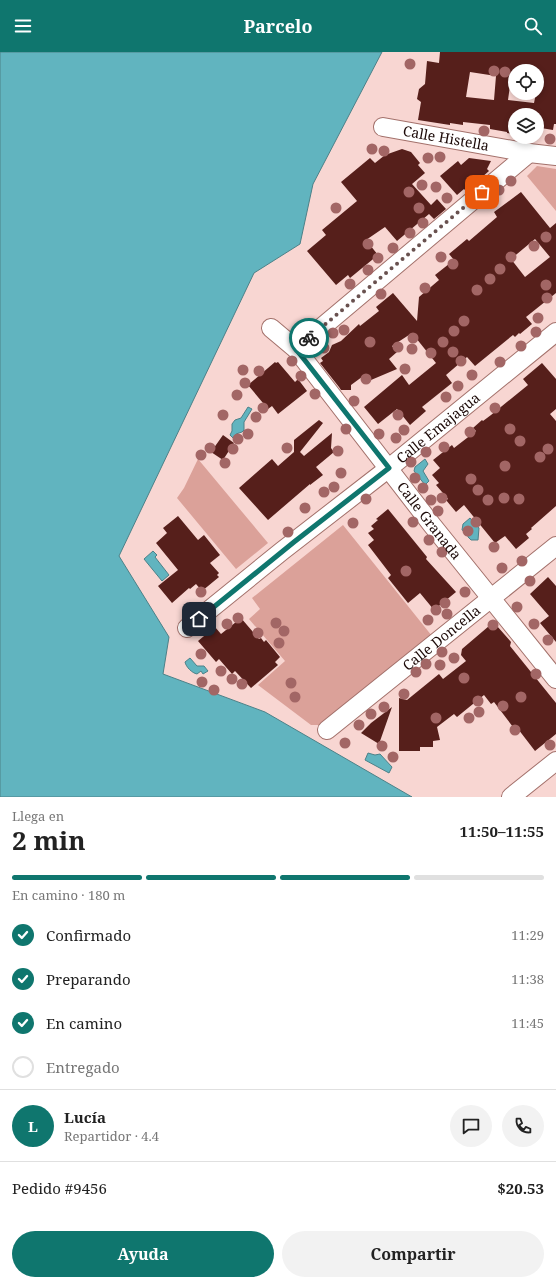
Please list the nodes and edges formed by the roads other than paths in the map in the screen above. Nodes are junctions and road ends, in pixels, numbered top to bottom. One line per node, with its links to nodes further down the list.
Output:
1 (383, 127): 2 (street, Calle Histella)
2 (529, 153): 3 (street, Calle Histella); 6 (street)
3 (556, 156)
4 (271, 328): 6 (street, Calle Granada)
5 (556, 332): 7 (street, Calle Emajagua)
6 (296, 349): 7 (street, Calle Granada)
7 (389, 468): 9 (street, Calle Granada); 10 (street, Calle Emajagua)
8 (556, 546): 9 (street, Calle Doncella)
9 (492, 598): 11 (street, Calle Granada); 12 (street, Calle Doncella)
10 (187, 628)
11 (556, 679)
12 (327, 730)
13 (556, 761): 14 (street)
14 (511, 797)

